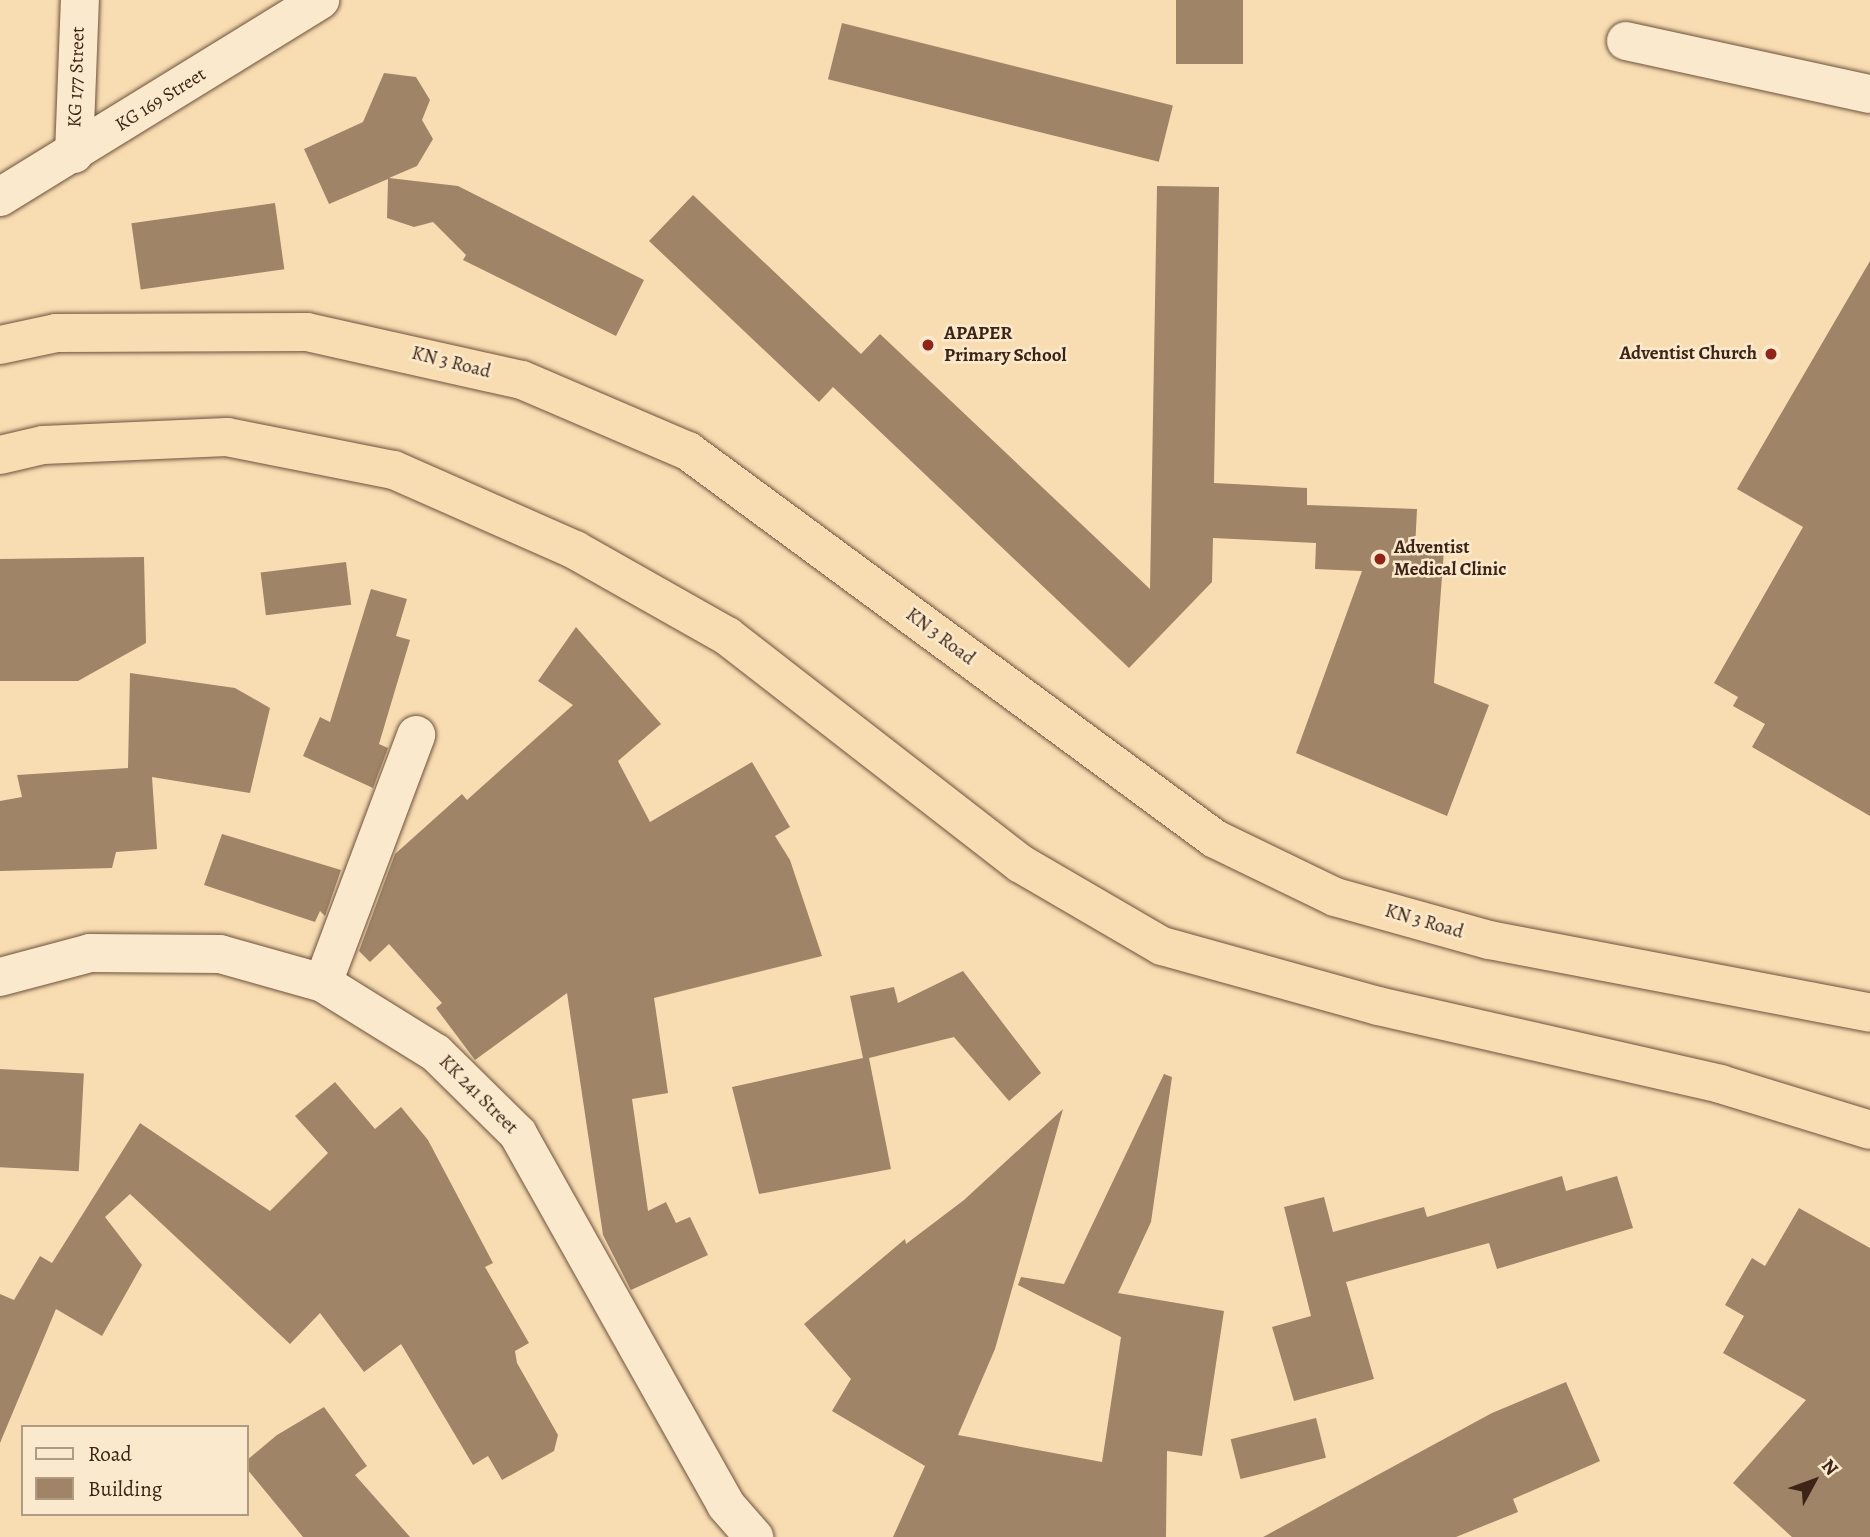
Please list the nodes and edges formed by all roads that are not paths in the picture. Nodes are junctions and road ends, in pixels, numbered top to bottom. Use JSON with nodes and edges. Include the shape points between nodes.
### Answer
{"nodes":[{"id":1,"x":80,"y":0,"type":"edge"},
{"id":2,"x":320,"y":0,"type":"edge"},
{"id":3,"x":1626,"y":41,"type":"dead end"},
{"id":4,"x":1870,"y":94,"type":"edge"},
{"id":5,"x":74,"y":154,"type":"junction"},
{"id":6,"x":0,"y":197,"type":"edge"},
{"id":7,"x":0,"y":345,"type":"edge"},
{"id":8,"x":0,"y":455,"type":"edge"},
{"id":9,"x":416,"y":735,"type":"dead end"},
{"id":10,"x":0,"y":977,"type":"edge"},
{"id":11,"x":323,"y":983,"type":"junction"},
{"id":12,"x":1870,"y":1013,"type":"edge"},
{"id":13,"x":1870,"y":1130,"type":"edge"},
{"id":14,"x":754,"y":1537,"type":"edge"}],
"edges":[{"from":1,"to":5,"type":"street","name":"KG 177 Street"},
{"from":2,"to":5,"type":"street","name":"KG 169 Street"},
{"from":3,"to":4,"type":"street"},
{"from":5,"to":6,"type":"street","name":"KG 169 Street"},
{"from":7,"to":12,"type":"highway","name":"KN 3 Road","via":[[56,333],[307,332],[522,380],[688,451],[1215,839],[1335,897],[1489,940]]},
{"from":8,"to":13,"type":"highway","via":[[43,446],[227,437],[394,470],[575,550],[727,636],[1021,864],[1162,946],[1378,1006],[1720,1084]]},
{"from":9,"to":11,"type":"street"},
{"from":10,"to":11,"type":"street","name":"KK 241 Street","via":[[90,953],[220,954]]},
{"from":11,"to":14,"type":"street","name":"KK 241 Street","via":[[436,1053],[518,1134],[726,1505]]}]}
